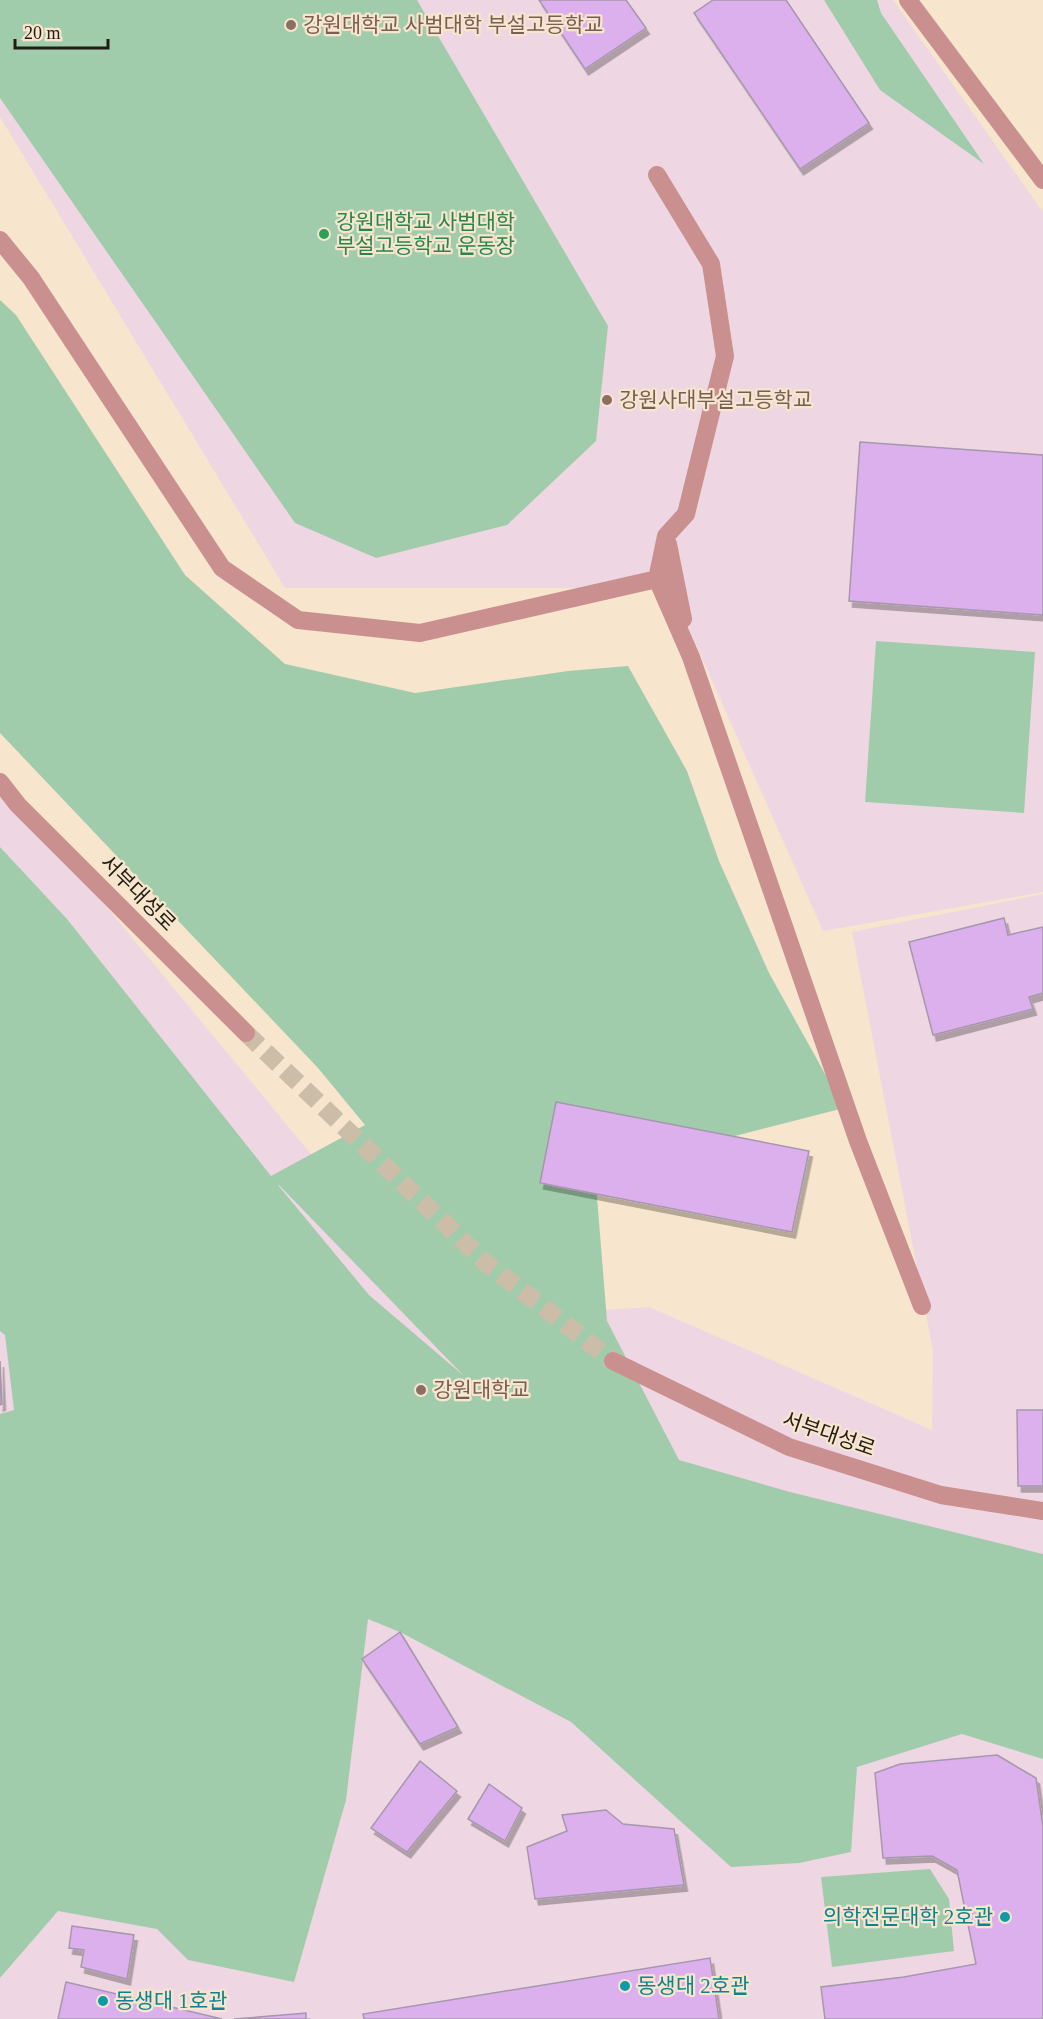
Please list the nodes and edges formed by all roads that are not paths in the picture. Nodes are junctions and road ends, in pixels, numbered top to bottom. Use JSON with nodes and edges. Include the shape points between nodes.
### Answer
{"nodes":[{"id":1,"x":908,"y":0,"type":"edge"},
{"id":2,"x":657,"y":175,"type":"dead end"},
{"id":3,"x":1043,"y":180,"type":"edge"},
{"id":4,"x":0,"y":240,"type":"edge"},
{"id":5,"x":666,"y":536,"type":"junction"},
{"id":6,"x":657,"y":579,"type":"junction"},
{"id":7,"x":691,"y":657,"type":"junction"},
{"id":8,"x":0,"y":782,"type":"edge"},
{"id":9,"x":246,"y":1033,"type":"tunnel mouth"},
{"id":10,"x":922,"y":1306,"type":"dead end"},
{"id":11,"x":613,"y":1361,"type":"tunnel mouth"},
{"id":12,"x":1043,"y":1510,"type":"edge"}],
"edges":[{"from":1,"to":3,"type":"street"},
{"from":2,"to":5,"type":"street","via":[[711,264],[725,356],[686,514]]},
{"from":4,"to":6,"type":"street","via":[[31,278],[222,568],[298,620],[420,633]]},
{"from":5,"to":6,"type":"street"},
{"from":5,"to":7,"type":"street"},
{"from":6,"to":7,"type":"street"},
{"from":7,"to":10,"type":"street","via":[[858,1141]]},
{"from":8,"to":9,"type":"street","name":"서부대성로","via":[[18,805]]},
{"from":11,"to":12,"type":"street","name":"서부대성로","via":[[789,1447],[941,1495]]}]}
